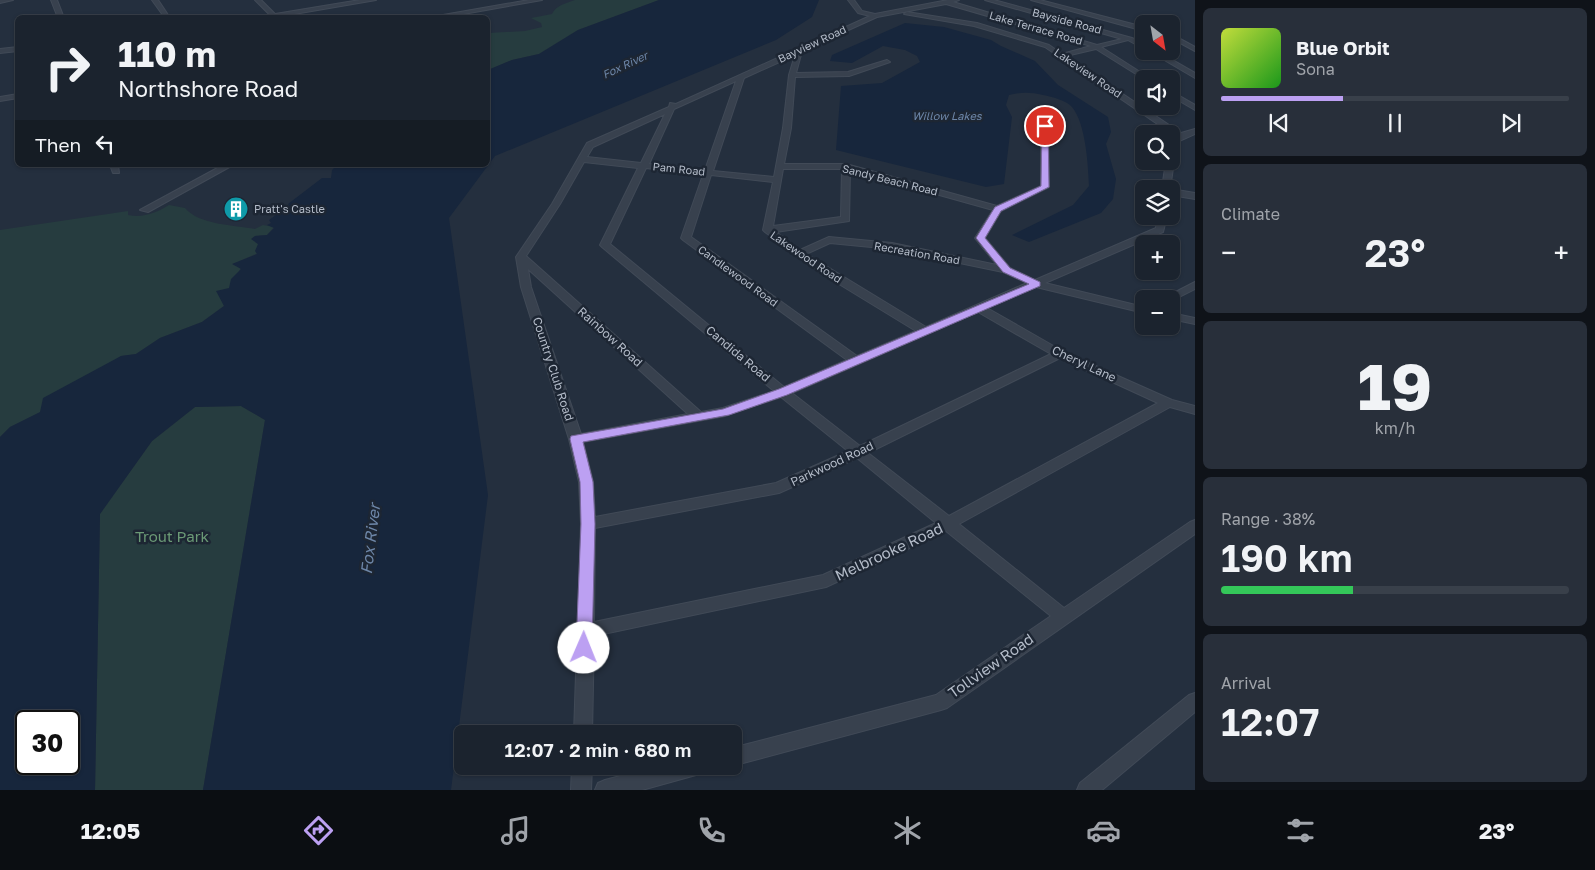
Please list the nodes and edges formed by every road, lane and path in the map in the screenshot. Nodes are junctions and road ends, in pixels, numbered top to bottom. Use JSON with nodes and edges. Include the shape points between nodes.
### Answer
{"nodes":[{"id":1,"x":10,"y":0,"type":"edge"},
{"id":2,"x":54,"y":0,"type":"edge"},
{"id":3,"x":156,"y":0,"type":"edge"},
{"id":4,"x":258,"y":0,"type":"edge"},
{"id":5,"x":374,"y":0,"type":"edge"},
{"id":6,"x":539,"y":0,"type":"edge"},
{"id":7,"x":851,"y":0,"type":"edge"},
{"id":8,"x":956,"y":0,"type":"edge"},
{"id":9,"x":988,"y":0,"type":"edge"},
{"id":10,"x":1034,"y":0,"type":"edge"},
{"id":11,"x":1045,"y":0,"type":"edge"},
{"id":12,"x":0,"y":1,"type":"edge"},
{"id":13,"x":946,"y":2,"type":"junction"},
{"id":14,"x":899,"y":13,"type":"junction"},
{"id":15,"x":60,"y":15,"type":"edge"},
{"id":16,"x":166,"y":15,"type":"edge"},
{"id":17,"x":274,"y":15,"type":"edge"},
{"id":18,"x":281,"y":15,"type":"edge"},
{"id":19,"x":446,"y":15,"type":"edge"},
{"id":20,"x":875,"y":16,"type":"junction"},
{"id":21,"x":1135,"y":25,"type":"edge"},
{"id":22,"x":1135,"y":25,"type":"edge"},
{"id":23,"x":1180,"y":34,"type":"edge"},
{"id":24,"x":1187,"y":36,"type":"dead end"},
{"id":25,"x":1135,"y":38,"type":"edge"},
{"id":26,"x":1180,"y":38,"type":"edge"},
{"id":27,"x":1130,"y":39,"type":"junction"},
{"id":28,"x":1180,"y":41,"type":"edge"},
{"id":29,"x":1135,"y":42,"type":"edge"},
{"id":30,"x":1195,"y":42,"type":"edge"},
{"id":31,"x":1097,"y":46,"type":"junction"},
{"id":32,"x":15,"y":49,"type":"edge"},
{"id":33,"x":1195,"y":49,"type":"edge"},
{"id":34,"x":799,"y":50,"type":"junction"},
{"id":35,"x":0,"y":51,"type":"edge"},
{"id":36,"x":1064,"y":55,"type":"junction"},
{"id":37,"x":1167,"y":60,"type":"edge"},
{"id":38,"x":887,"y":62,"type":"dead end"},
{"id":39,"x":1135,"y":71,"type":"edge"},
{"id":40,"x":792,"y":75,"type":"junction"},
{"id":41,"x":741,"y":76,"type":"junction"},
{"id":42,"x":1195,"y":76,"type":"edge"},
{"id":43,"x":15,"y":96,"type":"edge"},
{"id":44,"x":0,"y":99,"type":"edge"},
{"id":45,"x":1180,"y":99,"type":"edge"},
{"id":46,"x":673,"y":105,"type":"junction"},
{"id":47,"x":1195,"y":108,"type":"edge"},
{"id":48,"x":1164,"y":125,"type":"edge"},
{"id":49,"x":1045,"y":126,"type":"dead end"},
{"id":50,"x":1195,"y":131,"type":"edge"},
{"id":51,"x":1180,"y":136,"type":"edge"},
{"id":52,"x":582,"y":159,"type":"junction"},
{"id":53,"x":643,"y":165,"type":"junction"},
{"id":54,"x":846,"y":166,"type":"junction"},
{"id":55,"x":225,"y":167,"type":"edge"},
{"id":56,"x":779,"y":167,"type":"junction"},
{"id":57,"x":706,"y":172,"type":"junction"},
{"id":58,"x":776,"y":180,"type":"junction"},
{"id":59,"x":1180,"y":194,"type":"edge"},
{"id":60,"x":1195,"y":196,"type":"edge"},
{"id":61,"x":998,"y":209,"type":"junction"},
{"id":62,"x":146,"y":210,"type":"dead end"},
{"id":63,"x":1161,"y":225,"type":"edge"},
{"id":64,"x":768,"y":230,"type":"junction"},
{"id":65,"x":799,"y":254,"type":"junction"},
{"id":66,"x":521,"y":257,"type":"junction"},
{"id":67,"x":1006,"y":270,"type":"junction"},
{"id":68,"x":1036,"y":284,"type":"junction"},
{"id":69,"x":1195,"y":285,"type":"edge"},
{"id":70,"x":1180,"y":293,"type":"edge"},
{"id":71,"x":978,"y":308,"type":"junction"},
{"id":72,"x":1135,"y":308,"type":"edge"},
{"id":73,"x":1180,"y":318,"type":"edge"},
{"id":74,"x":1195,"y":322,"type":"edge"},
{"id":75,"x":925,"y":330,"type":"junction"},
{"id":76,"x":1060,"y":354,"type":"junction"},
{"id":77,"x":855,"y":360,"type":"junction"},
{"id":78,"x":783,"y":392,"type":"junction"},
{"id":79,"x":1168,"y":403,"type":"junction"},
{"id":80,"x":1195,"y":410,"type":"edge"},
{"id":81,"x":700,"y":417,"type":"junction"},
{"id":82,"x":576,"y":439,"type":"junction"},
{"id":83,"x":859,"y":452,"type":"junction"},
{"id":84,"x":588,"y":524,"type":"junction"},
{"id":85,"x":949,"y":524,"type":"junction"},
{"id":86,"x":1195,"y":526,"type":"edge"},
{"id":87,"x":1063,"y":616,"type":"junction"},
{"id":88,"x":585,"y":631,"type":"junction"},
{"id":89,"x":1195,"y":701,"type":"edge"},
{"id":90,"x":583,"y":725,"type":"edge"},
{"id":91,"x":742,"y":753,"type":"edge"},
{"id":92,"x":582,"y":775,"type":"edge"},
{"id":93,"x":662,"y":775,"type":"edge"},
{"id":94,"x":582,"y":790,"type":"edge"},
{"id":95,"x":605,"y":790,"type":"edge"},
{"id":96,"x":1087,"y":790,"type":"edge"}],
"edges":[{"from":1,"to":12,"type":"street"},
{"from":2,"to":15,"type":"street"},
{"from":3,"to":16,"type":"street"},
{"from":4,"to":17,"type":"street"},
{"from":5,"to":18,"type":"street"},
{"from":6,"to":19,"type":"street"},
{"from":7,"to":20,"type":"street","via":[[860,12]]},
{"from":8,"to":13,"type":"street","name":"Bayview Road"},
{"from":9,"to":27,"type":"street","name":"Bayside Road"},
{"from":10,"to":21,"type":"street"},
{"from":11,"to":22,"type":"street"},
{"from":13,"to":14,"type":"street","name":"Bayview Road"},
{"from":13,"to":31,"type":"street","name":"Lake Terrace Road"},
{"from":14,"to":20,"type":"street","name":"Bayview Road"},
{"from":14,"to":36,"type":"street","name":"Lakeview Road","via":[[975,24],[1047,46]]},
{"from":20,"to":34,"type":"street","name":"Bayview Road"},
{"from":23,"to":24,"type":"street"},
{"from":25,"to":27,"type":"street"},
{"from":26,"to":30,"type":"street"},
{"from":27,"to":29,"type":"street","name":"Bayside Road"},
{"from":27,"to":31,"type":"street"},
{"from":28,"to":33,"type":"street"},
{"from":31,"to":36,"type":"street"},
{"from":31,"to":39,"type":"street","name":"Lake Terrace Road"},
{"from":32,"to":35,"type":"street"},
{"from":34,"to":40,"type":"street","name":"Lakewood Road"},
{"from":34,"to":41,"type":"street","name":"Bayview Road"},
{"from":36,"to":48,"type":"street","name":"Lakeview Road"},
{"from":37,"to":42,"type":"street"},
{"from":38,"to":40,"type":"street","via":[[849,74]]},
{"from":40,"to":56,"type":"street","name":"Lakewood Road"},
{"from":41,"to":46,"type":"street","name":"Bayview Road"},
{"from":41,"to":57,"type":"street","name":"Candlewood Road"},
{"from":43,"to":44,"type":"street"},
{"from":45,"to":47,"type":"street"},
{"from":46,"to":52,"type":"street","via":[[590,145]]},
{"from":46,"to":53,"type":"street","name":"Candida Road"},
{"from":49,"to":61,"type":"street","via":[[1045,187]]},
{"from":50,"to":51,"type":"street"},
{"from":52,"to":53,"type":"street","name":"Pam Road"},
{"from":52,"to":66,"type":"street"},
{"from":53,"to":57,"type":"street","name":"Pam Road"},
{"from":53,"to":78,"type":"street","name":"Candida Road","via":[[605,245]]},
{"from":54,"to":56,"type":"street","name":"Sandy Beach Road"},
{"from":54,"to":61,"type":"street","name":"Sandy Beach Road"},
{"from":54,"to":64,"type":"street","via":[[846,219]]},
{"from":55,"to":62,"type":"street"},
{"from":56,"to":58,"type":"street","name":"Lakewood Road"},
{"from":57,"to":58,"type":"street","name":"Pam Road"},
{"from":57,"to":77,"type":"street","name":"Candlewood Road","via":[[686,238]]},
{"from":58,"to":64,"type":"street","name":"Lakewood Road"},
{"from":59,"to":60,"type":"street"},
{"from":61,"to":67,"type":"street","via":[[980,238]]},
{"from":63,"to":68,"type":"street","via":[[1160,230]]},
{"from":64,"to":65,"type":"street","name":"Lakewood Road"},
{"from":65,"to":67,"type":"street","name":"Recreation Road","via":[[829,240],[892,246]]},
{"from":65,"to":75,"type":"street","name":"Lakewood Road"},
{"from":66,"to":81,"type":"street","name":"Rainbow Road"},
{"from":66,"to":82,"type":"street","name":"Country Club Road","via":[[526,287]]},
{"from":67,"to":68,"type":"street"},
{"from":68,"to":71,"type":"street"},
{"from":68,"to":72,"type":"street"},
{"from":69,"to":70,"type":"street"},
{"from":71,"to":75,"type":"street"},
{"from":71,"to":76,"type":"street","name":"Cheryl Lane"},
{"from":73,"to":74,"type":"street"},
{"from":75,"to":77,"type":"street"},
{"from":76,"to":79,"type":"street","name":"Cheryl Lane"},
{"from":76,"to":83,"type":"street","name":"Parkwood Road"},
{"from":77,"to":78,"type":"street"},
{"from":78,"to":81,"type":"street"},
{"from":78,"to":83,"type":"street","name":"Candida Road"},
{"from":79,"to":80,"type":"street","name":"Cheryl Lane"},
{"from":79,"to":85,"type":"street","name":"Melbrooke Road"},
{"from":81,"to":82,"type":"street"},
{"from":82,"to":84,"type":"street","name":"Country Club Road","via":[[586,482]]},
{"from":83,"to":84,"type":"street","name":"Parkwood Road","via":[[779,488]]},
{"from":83,"to":85,"type":"street","name":"Candida Road"},
{"from":84,"to":88,"type":"street","name":"Country Club Road"},
{"from":85,"to":87,"type":"street","name":"Candida Road"},
{"from":85,"to":88,"type":"street","name":"Melbrooke Road","via":[[826,581]]},
{"from":86,"to":87,"type":"street","name":"Tollview Road"},
{"from":87,"to":91,"type":"street","name":"Tollview Road","via":[[941,702]]},
{"from":88,"to":90,"type":"street","name":"Country Club Road"},
{"from":89,"to":96,"type":"street"},
{"from":92,"to":94,"type":"street"},
{"from":93,"to":95,"type":"street"}]}
